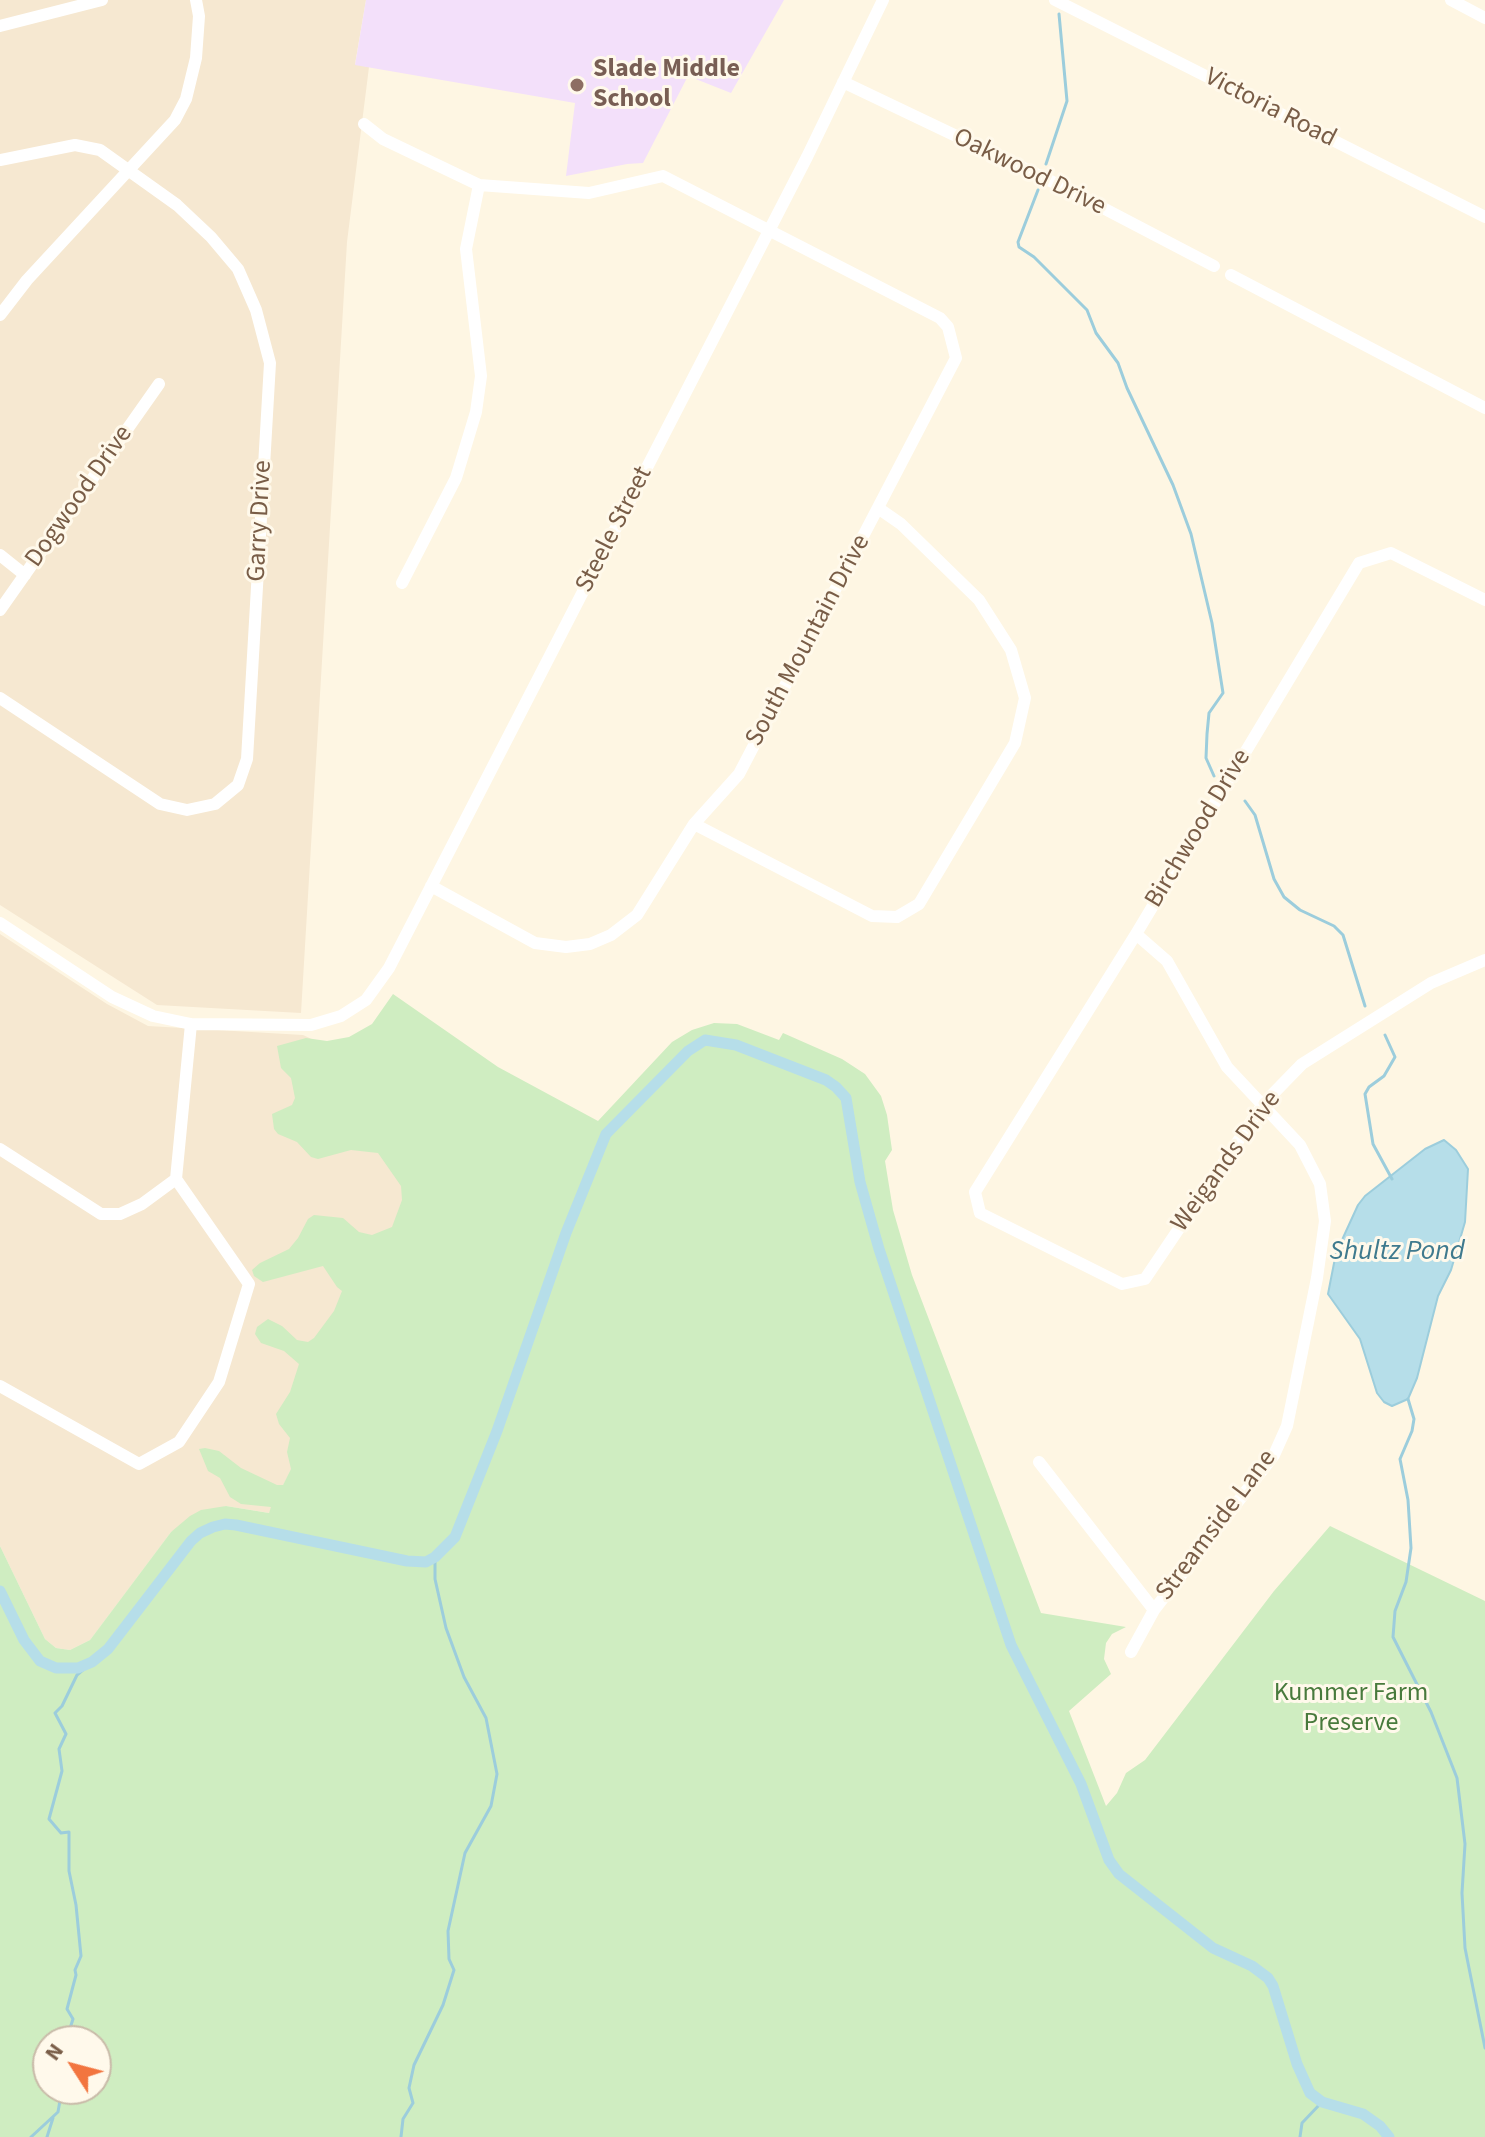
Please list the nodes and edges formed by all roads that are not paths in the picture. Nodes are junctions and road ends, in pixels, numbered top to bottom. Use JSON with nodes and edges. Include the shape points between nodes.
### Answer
{"nodes":[{"id":1,"x":102,"y":0,"type":"edge"},
{"id":2,"x":196,"y":0,"type":"edge"},
{"id":3,"x":883,"y":0,"type":"edge"},
{"id":4,"x":1055,"y":0,"type":"edge"},
{"id":5,"x":1451,"y":0,"type":"edge"},
{"id":6,"x":1485,"y":18,"type":"edge"},
{"id":7,"x":0,"y":26,"type":"edge"},
{"id":8,"x":843,"y":82,"type":"junction"},
{"id":9,"x":364,"y":124,"type":"dead end"},
{"id":10,"x":0,"y":160,"type":"edge"},
{"id":11,"x":127,"y":170,"type":"junction"},
{"id":12,"x":479,"y":185,"type":"junction"},
{"id":13,"x":1485,"y":217,"type":"edge"},
{"id":14,"x":769,"y":231,"type":"junction"},
{"id":15,"x":1214,"y":266,"type":"dead end"},
{"id":16,"x":1231,"y":275,"type":"dead end"},
{"id":17,"x":0,"y":315,"type":"edge"},
{"id":18,"x":159,"y":384,"type":"dead end"},
{"id":19,"x":1485,"y":408,"type":"edge"},
{"id":20,"x":878,"y":508,"type":"junction"},
{"id":21,"x":0,"y":555,"type":"edge"},
{"id":22,"x":25,"y":575,"type":"junction"},
{"id":23,"x":402,"y":583,"type":"dead end"},
{"id":24,"x":1485,"y":600,"type":"edge"},
{"id":25,"x":0,"y":610,"type":"edge"},
{"id":26,"x":0,"y":698,"type":"edge"},
{"id":27,"x":694,"y":824,"type":"junction"},
{"id":28,"x":431,"y":886,"type":"junction"},
{"id":29,"x":0,"y":923,"type":"edge"},
{"id":30,"x":1136,"y":934,"type":"junction"},
{"id":31,"x":1485,"y":960,"type":"edge"},
{"id":32,"x":191,"y":1024,"type":"junction"},
{"id":33,"x":1263,"y":1104,"type":"junction"},
{"id":34,"x":0,"y":1149,"type":"edge"},
{"id":35,"x":176,"y":1179,"type":"junction"},
{"id":36,"x":1145,"y":1279,"type":"joint"},
{"id":37,"x":0,"y":1386,"type":"edge"},
{"id":38,"x":1039,"y":1462,"type":"dead end"},
{"id":39,"x":1154,"y":1610,"type":"junction"},
{"id":40,"x":1131,"y":1652,"type":"dead end"}],
"edges":[{"from":1,"to":7,"type":"street"},
{"from":2,"to":11,"type":"street","via":[[196,58],[186,99],[175,120]]},
{"from":3,"to":8,"type":"street","name":"Steele Street"},
{"from":4,"to":13,"type":"street","name":"Victoria Road"},
{"from":5,"to":6,"type":"street"},
{"from":8,"to":14,"type":"street","name":"Steele Street"},
{"from":8,"to":15,"type":"street","name":"Oakwood Drive"},
{"from":9,"to":12,"type":"street","via":[[383,139]]},
{"from":10,"to":11,"type":"street","name":"Garry Drive","via":[[75,145],[100,150]]},
{"from":11,"to":17,"type":"street"},
{"from":11,"to":26,"type":"street","name":"Garry Drive","via":[[177,205],[238,269],[270,363],[247,759],[238,785],[215,804],[187,810],[160,804]]},
{"from":12,"to":14,"type":"street","name":"South Mountain Drive","via":[[589,193],[663,176]]},
{"from":12,"to":23,"type":"street","via":[[466,249],[481,376],[476,412],[456,478]]},
{"from":14,"to":20,"type":"street","name":"South Mountain Drive","via":[[940,318],[948,327],[956,358]]},
{"from":14,"to":28,"type":"street","name":"Steele Street"},
{"from":16,"to":19,"type":"street"},
{"from":18,"to":22,"type":"street","name":"Dogwood Drive"},
{"from":20,"to":27,"type":"street","name":"South Mountain Drive","via":[[739,774]]},
{"from":20,"to":27,"type":"street","via":[[979,600],[1011,650],[1025,698],[1015,743],[919,904],[897,917],[872,916]]},
{"from":21,"to":22,"type":"street"},
{"from":22,"to":25,"type":"street","name":"Dogwood Drive"},
{"from":24,"to":30,"type":"street","name":"Birchwood Drive","via":[[1391,553],[1359,563]]},
{"from":27,"to":28,"type":"street","name":"South Mountain Drive","via":[[637,915],[590,944],[535,943]]},
{"from":28,"to":32,"type":"street","name":"Steele Street","via":[[389,968],[353,1010],[311,1025]]},
{"from":29,"to":32,"type":"street","name":"Steele Street","via":[[112,997],[153,1016]]},
{"from":30,"to":33,"type":"street","name":"Streamside Lane","via":[[1167,961],[1227,1067]]},
{"from":30,"to":36,"type":"street","name":"Birchwood Drive","via":[[975,1192],[980,1213],[1122,1284]]},
{"from":31,"to":33,"type":"street","name":"Weigands Drive","via":[[1439,979],[1316,1054]]},
{"from":32,"to":35,"type":"street"},
{"from":33,"to":36,"type":"street","name":"Weigands Drive"},
{"from":33,"to":39,"type":"street","name":"Streamside Lane","via":[[1300,1145],[1324,1204],[1324,1237],[1287,1426],[1274,1455]]},
{"from":34,"to":35,"type":"street","via":[[101,1214],[120,1214],[142,1204]]},
{"from":35,"to":37,"type":"street","via":[[249,1284],[219,1382],[179,1442],[139,1464]]},
{"from":38,"to":39,"type":"street"},
{"from":39,"to":40,"type":"street","name":"Streamside Lane"}]}
